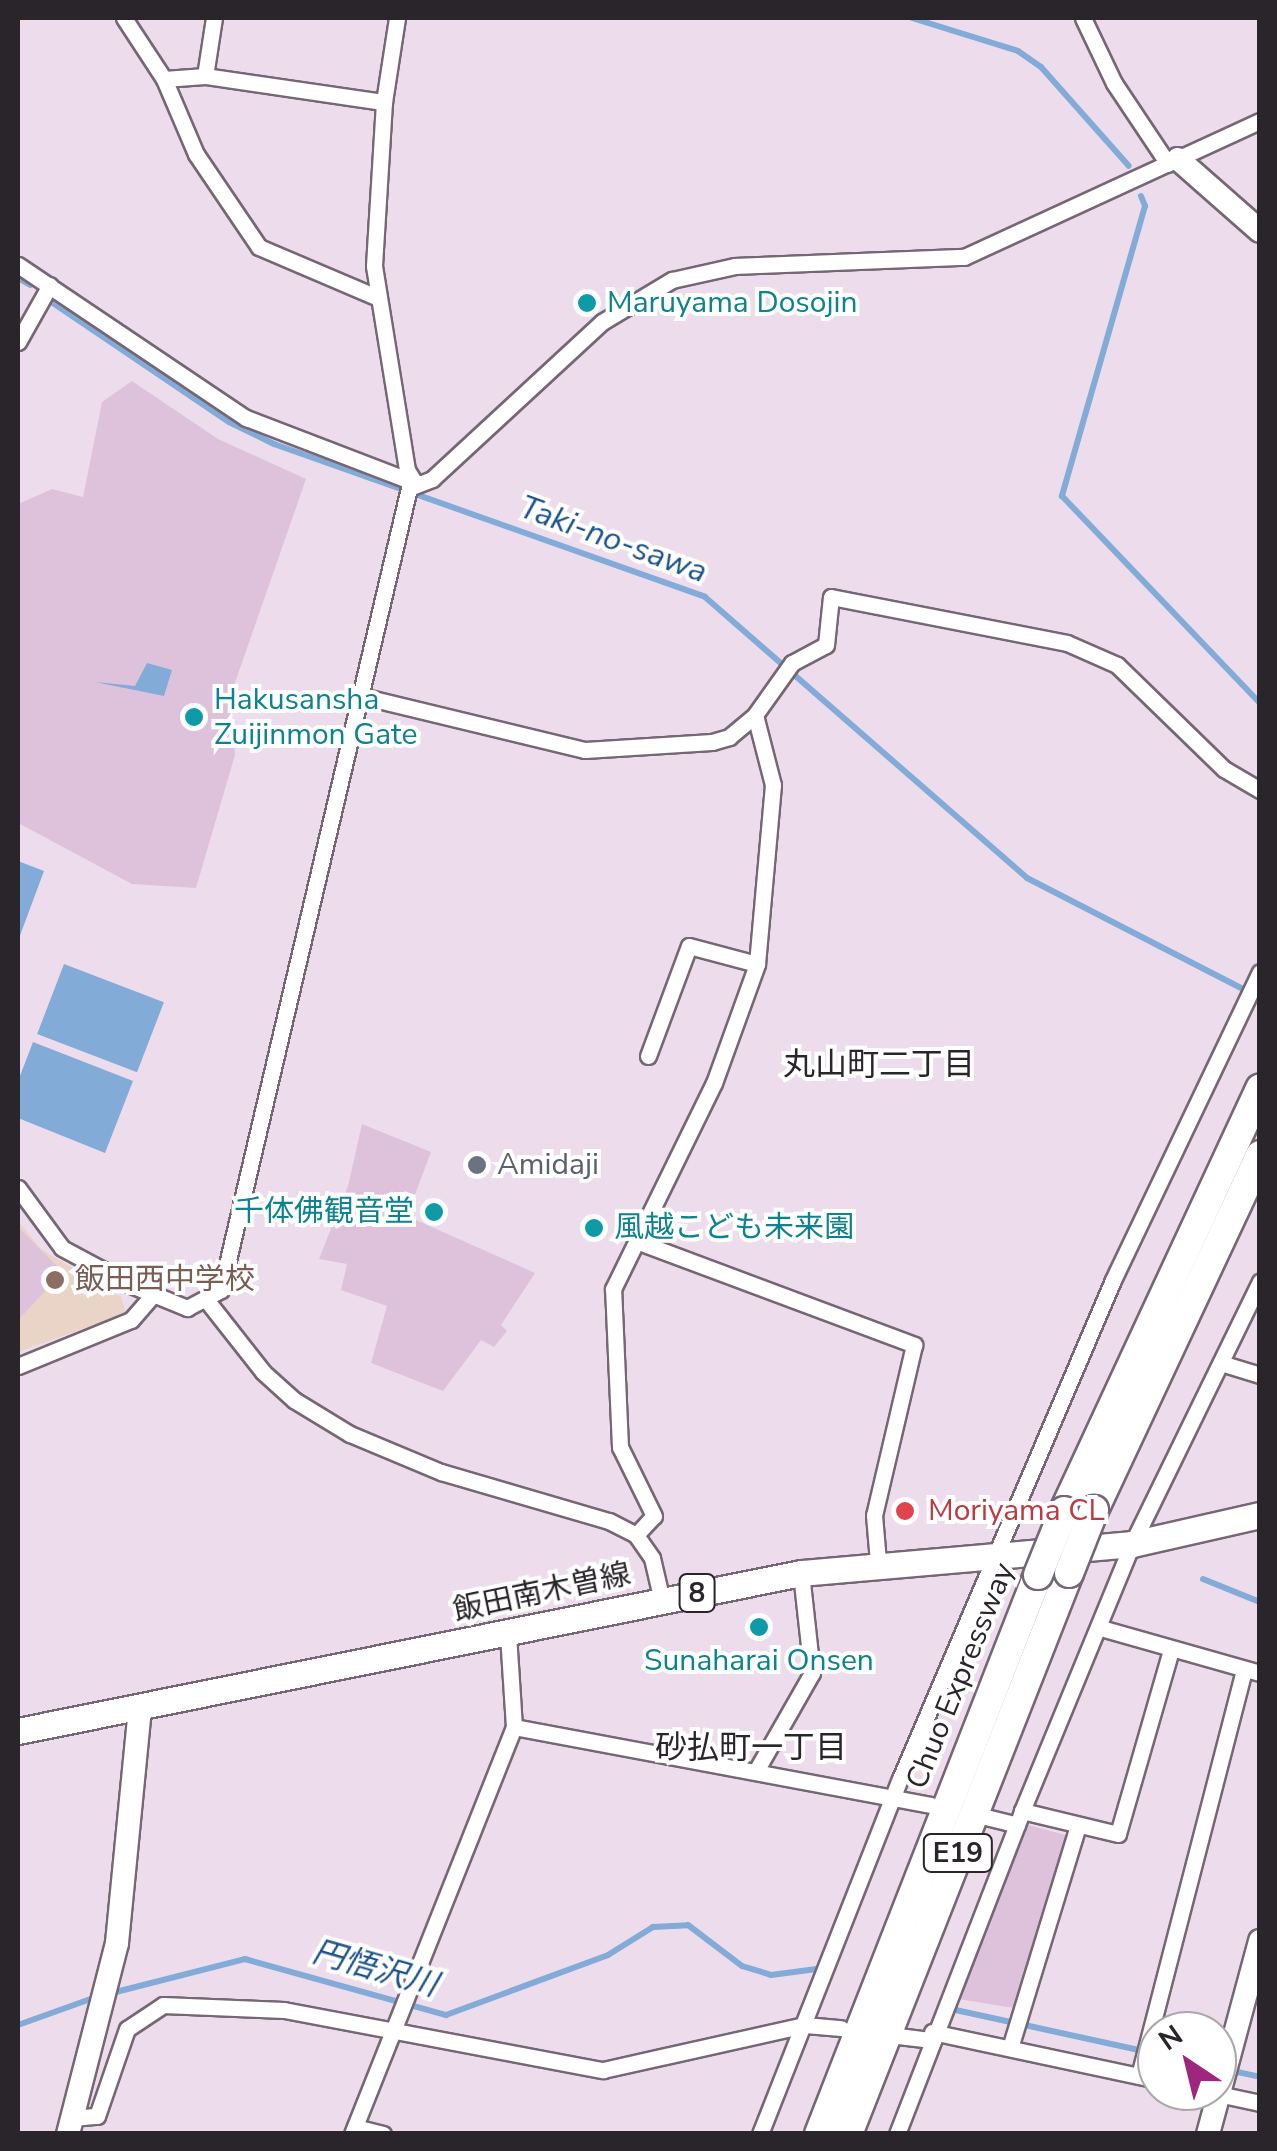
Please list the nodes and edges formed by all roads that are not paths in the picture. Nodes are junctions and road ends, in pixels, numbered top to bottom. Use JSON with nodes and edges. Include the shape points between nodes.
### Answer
{"nodes":[{"id":1,"x":124,"y":18,"type":"edge"},
{"id":2,"x":214,"y":18,"type":"edge"},
{"id":3,"x":397,"y":18,"type":"edge"},
{"id":4,"x":1083,"y":18,"type":"edge"},
{"id":5,"x":205,"y":76,"type":"junction"},
{"id":6,"x":164,"y":79,"type":"junction"},
{"id":7,"x":384,"y":102,"type":"junction"},
{"id":8,"x":1260,"y":121,"type":"edge"},
{"id":9,"x":1173,"y":162,"type":"junction"},
{"id":10,"x":1260,"y":231,"type":"edge"},
{"id":11,"x":18,"y":265,"type":"edge"},
{"id":12,"x":50,"y":285,"type":"junction"},
{"id":13,"x":376,"y":297,"type":"junction"},
{"id":14,"x":18,"y":342,"type":"edge"},
{"id":15,"x":412,"y":486,"type":"junction"},
{"id":16,"x":361,"y":696,"type":"junction"},
{"id":17,"x":754,"y":715,"type":"junction"},
{"id":18,"x":1260,"y":790,"type":"edge"},
{"id":19,"x":757,"y":964,"type":"junction"},
{"id":20,"x":1253,"y":985,"type":"edge"},
{"id":21,"x":648,"y":1056,"type":"dead end"},
{"id":22,"x":1260,"y":1088,"type":"edge"},
{"id":23,"x":1260,"y":1154,"type":"edge"},
{"id":24,"x":18,"y":1188,"type":"edge"},
{"id":25,"x":639,"y":1242,"type":"junction"},
{"id":26,"x":1260,"y":1281,"type":"edge"},
{"id":27,"x":152,"y":1296,"type":"junction"},
{"id":28,"x":208,"y":1302,"type":"junction"},
{"id":29,"x":1221,"y":1363,"type":"junction"},
{"id":30,"x":18,"y":1366,"type":"edge"},
{"id":31,"x":1260,"y":1375,"type":"edge"},
{"id":32,"x":1260,"y":1515,"type":"edge"},
{"id":33,"x":636,"y":1535,"type":"junction"},
{"id":34,"x":1132,"y":1544,"type":"junction"},
{"id":35,"x":993,"y":1560,"type":"junction"},
{"id":36,"x":878,"y":1562,"type":"junction"},
{"id":37,"x":800,"y":1573,"type":"junction"},
{"id":38,"x":662,"y":1601,"type":"junction"},
{"id":39,"x":1101,"y":1628,"type":"junction"},
{"id":40,"x":508,"y":1633,"type":"junction"},
{"id":41,"x":1171,"y":1650,"type":"junction"},
{"id":42,"x":1252,"y":1671,"type":"edge"},
{"id":43,"x":140,"y":1708,"type":"junction"},
{"id":44,"x":514,"y":1727,"type":"junction"},
{"id":45,"x":18,"y":1731,"type":"edge"},
{"id":46,"x":756,"y":1771,"type":"junction"},
{"id":47,"x":893,"y":1797,"type":"junction"},
{"id":48,"x":931,"y":1805,"type":"dead end"},
{"id":49,"x":982,"y":1816,"type":"dead end"},
{"id":50,"x":1019,"y":1818,"type":"junction"},
{"id":51,"x":1078,"y":1825,"type":"junction"},
{"id":52,"x":1260,"y":1941,"type":"edge"},
{"id":53,"x":1156,"y":2011,"type":"edge"},
{"id":54,"x":1237,"y":2018,"type":"edge"},
{"id":55,"x":805,"y":2025,"type":"junction"},
{"id":56,"x":841,"y":2028,"type":"dead end"},
{"id":57,"x":389,"y":2030,"type":"junction"},
{"id":58,"x":898,"y":2036,"type":"dead end"},
{"id":59,"x":931,"y":2036,"type":"junction"},
{"id":60,"x":1010,"y":2048,"type":"junction"},
{"id":61,"x":1137,"y":2076,"type":"edge"},
{"id":62,"x":1237,"y":2091,"type":"edge"},
{"id":63,"x":1260,"y":2103,"type":"edge"},
{"id":64,"x":70,"y":2126,"type":"edge"},
{"id":65,"x":354,"y":2130,"type":"edge"},
{"id":66,"x":383,"y":2134,"type":"edge"},
{"id":67,"x":760,"y":2134,"type":"edge"},
{"id":68,"x":818,"y":2134,"type":"edge"},
{"id":69,"x":848,"y":2134,"type":"edge"},
{"id":70,"x":898,"y":2134,"type":"edge"}],
"edges":[{"from":1,"to":6,"type":"street"},
{"from":2,"to":5,"type":"street"},
{"from":3,"to":7,"type":"street"},
{"from":4,"to":9,"type":"street","via":[[1114,83]]},
{"from":5,"to":6,"type":"street"},
{"from":5,"to":7,"type":"street"},
{"from":6,"to":13,"type":"street","via":[[196,154],[258,247]]},
{"from":7,"to":13,"type":"street"},
{"from":8,"to":9,"type":"street"},
{"from":9,"to":10,"type":"street"},
{"from":9,"to":15,"type":"street","via":[[964,257],[735,266],[672,280],[602,322],[432,479]]},
{"from":11,"to":12,"type":"street"},
{"from":12,"to":14,"type":"street"},
{"from":12,"to":15,"type":"street","via":[[246,418]]},
{"from":13,"to":15,"type":"street"},
{"from":15,"to":16,"type":"street"},
{"from":16,"to":17,"type":"street","via":[[584,750],[712,742],[729,738]]},
{"from":16,"to":28,"type":"street","via":[[227,1278]]},
{"from":17,"to":18,"type":"street","via":[[787,667],[826,646],[831,597],[1067,643],[1118,665],[1224,769]]},
{"from":17,"to":19,"type":"street","via":[[773,784]]},
{"from":19,"to":21,"type":"street","via":[[688,946]]},
{"from":19,"to":25,"type":"street","via":[[743,1017]]},
{"from":20,"to":35,"type":"street","via":[[1113,1280]]},
{"from":22,"to":68,"type":"highway","name":"Chuo Expressway","number":"E19","bridge":true,"via":[[1064,1511]]},
{"from":23,"to":69,"type":"highway","name":"Chuo Expressway","number":"E19","bridge":true,"via":[[1094,1510]]},
{"from":24,"to":27,"type":"street","via":[[62,1248]]},
{"from":25,"to":33,"type":"street","via":[[612,1295],[620,1447],[654,1516]]},
{"from":25,"to":36,"type":"street","via":[[914,1345],[874,1515]]},
{"from":26,"to":29,"type":"street"},
{"from":27,"to":28,"type":"street","via":[[187,1308]]},
{"from":27,"to":30,"type":"street","via":[[131,1320]]},
{"from":28,"to":33,"type":"street","via":[[294,1400],[350,1434],[440,1472]]},
{"from":29,"to":31,"type":"street"},
{"from":29,"to":34,"type":"street"},
{"from":32,"to":34,"type":"main road","name":"飯田南木曽線","number":"8"},
{"from":33,"to":38,"type":"street","via":[[652,1558]]},
{"from":34,"to":35,"type":"main road","name":"飯田南木曽線","number":"8"},
{"from":34,"to":39,"type":"street"},
{"from":35,"to":36,"type":"main road","name":"飯田南木曽線","number":"8"},
{"from":35,"to":47,"type":"street"},
{"from":36,"to":37,"type":"main road","name":"飯田南木曽線","number":"8"},
{"from":37,"to":38,"type":"main road","name":"飯田南木曽線","number":"8"},
{"from":37,"to":46,"type":"street","via":[[812,1672]]},
{"from":38,"to":40,"type":"main road","name":"飯田南木曽線","number":"8"},
{"from":39,"to":41,"type":"street"},
{"from":39,"to":50,"type":"street"},
{"from":40,"to":43,"type":"main road","name":"飯田南木曽線","number":"8"},
{"from":40,"to":44,"type":"street"},
{"from":41,"to":42,"type":"street"},
{"from":41,"to":51,"type":"street","via":[[1118,1834]]},
{"from":42,"to":53,"type":"street"},
{"from":43,"to":45,"type":"main road","name":"飯田南木曽線","number":"8"},
{"from":43,"to":64,"type":"street","via":[[130,1856]]},
{"from":44,"to":46,"type":"street"},
{"from":44,"to":57,"type":"street"},
{"from":46,"to":47,"type":"street"},
{"from":47,"to":48,"type":"street"},
{"from":47,"to":55,"type":"street"},
{"from":49,"to":50,"type":"street"},
{"from":50,"to":51,"type":"street"},
{"from":50,"to":59,"type":"street"},
{"from":51,"to":60,"type":"street"},
{"from":52,"to":54,"type":"street"},
{"from":55,"to":56,"type":"street"},
{"from":55,"to":57,"type":"street","via":[[603,2070]]},
{"from":55,"to":67,"type":"street"},
{"from":57,"to":64,"type":"street","via":[[253,2006],[163,2005],[127,2029],[97,2116]]},
{"from":57,"to":65,"type":"street"},
{"from":58,"to":59,"type":"street"},
{"from":59,"to":60,"type":"street"},
{"from":59,"to":70,"type":"street"},
{"from":60,"to":61,"type":"street"},
{"from":62,"to":63,"type":"street"},
{"from":65,"to":66,"type":"street"}]}
